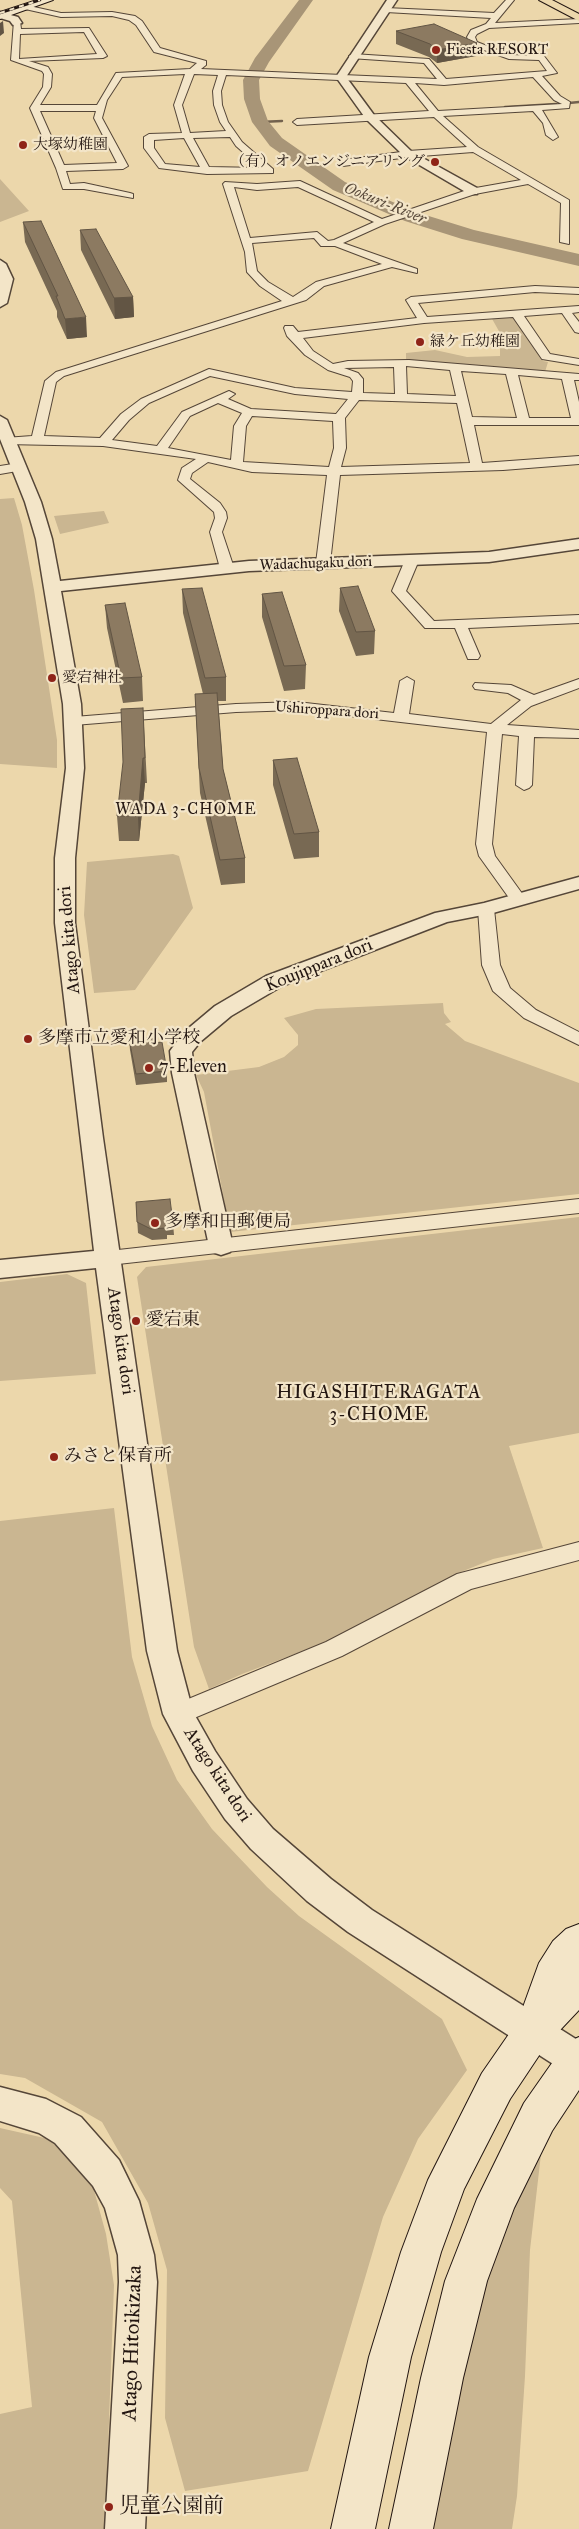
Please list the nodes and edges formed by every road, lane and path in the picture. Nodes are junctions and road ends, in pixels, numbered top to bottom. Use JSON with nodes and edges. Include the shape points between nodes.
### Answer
{"nodes":[{"id":1,"x":48,"y":0,"type":"edge"},
{"id":2,"x":510,"y":0,"type":"edge"},
{"id":3,"x":544,"y":0,"type":"edge"},
{"id":4,"x":562,"y":0,"type":"edge"},
{"id":5,"x":28,"y":3,"type":"edge"},
{"id":6,"x":389,"y":5,"type":"edge"},
{"id":7,"x":579,"y":9,"type":"edge"},
{"id":8,"x":0,"y":14,"type":"edge"},
{"id":9,"x":497,"y":16,"type":"junction"},
{"id":10,"x":579,"y":20,"type":"edge"},
{"id":11,"x":488,"y":26,"type":"junction"},
{"id":12,"x":16,"y":27,"type":"junction"},
{"id":13,"x":57,"y":44,"type":"junction"},
{"id":14,"x":353,"y":56,"type":"junction"},
{"id":15,"x":15,"y":60,"type":"junction"},
{"id":16,"x":192,"y":71,"type":"junction"},
{"id":17,"x":226,"y":72,"type":"junction"},
{"id":18,"x":535,"y":74,"type":"junction"},
{"id":19,"x":341,"y":77,"type":"junction"},
{"id":20,"x":471,"y":79,"type":"junction"},
{"id":21,"x":409,"y":81,"type":"junction"},
{"id":22,"x":444,"y":82,"type":"junction"},
{"id":23,"x":477,"y":87,"type":"dead end"},
{"id":24,"x":34,"y":108,"type":"junction"},
{"id":25,"x":100,"y":108,"type":"junction"},
{"id":26,"x":536,"y":108,"type":"junction"},
{"id":27,"x":436,"y":114,"type":"junction"},
{"id":28,"x":370,"y":117,"type":"junction"},
{"id":29,"x":297,"y":122,"type":"dead end"},
{"id":30,"x":230,"y":134,"type":"junction"},
{"id":31,"x":187,"y":136,"type":"junction"},
{"id":32,"x":553,"y":137,"type":"dead end"},
{"id":33,"x":475,"y":149,"type":"junction"},
{"id":34,"x":408,"y":154,"type":"junction"},
{"id":35,"x":343,"y":163,"type":"dead end"},
{"id":36,"x":61,"y":168,"type":"junction"},
{"id":37,"x":207,"y":170,"type":"junction"},
{"id":38,"x":530,"y":181,"type":"junction"},
{"id":39,"x":473,"y":191,"type":"junction"},
{"id":40,"x":130,"y":196,"type":"dead end"},
{"id":41,"x":384,"y":222,"type":"junction"},
{"id":42,"x":246,"y":241,"type":"junction"},
{"id":43,"x":565,"y":242,"type":"dead end"},
{"id":44,"x":338,"y":243,"type":"junction"},
{"id":45,"x":393,"y":264,"type":"junction"},
{"id":46,"x":2,"y":269,"type":"edge"},
{"id":47,"x":413,"y":271,"type":"dead end"},
{"id":48,"x":579,"y":291,"type":"edge"},
{"id":49,"x":292,"y":301,"type":"junction"},
{"id":50,"x":0,"y":303,"type":"edge"},
{"id":51,"x":579,"y":309,"type":"edge"},
{"id":52,"x":565,"y":310,"type":"junction"},
{"id":53,"x":516,"y":313,"type":"junction"},
{"id":54,"x":424,"y":320,"type":"junction"},
{"id":55,"x":287,"y":324,"type":"dead end"},
{"id":56,"x":579,"y":330,"type":"edge"},
{"id":57,"x":293,"y":336,"type":"junction"},
{"id":58,"x":579,"y":362,"type":"edge"},
{"id":59,"x":400,"y":363,"type":"junction"},
{"id":60,"x":455,"y":367,"type":"junction"},
{"id":61,"x":332,"y":368,"type":"junction"},
{"id":62,"x":511,"y":372,"type":"junction"},
{"id":63,"x":573,"y":376,"type":"edge"},
{"id":64,"x":257,"y":383,"type":"junction"},
{"id":65,"x":356,"y":396,"type":"junction"},
{"id":66,"x":401,"y":398,"type":"junction"},
{"id":67,"x":218,"y":399,"type":"junction"},
{"id":68,"x":462,"y":400,"type":"junction"},
{"id":69,"x":248,"y":412,"type":"junction"},
{"id":70,"x":339,"y":418,"type":"junction"},
{"id":71,"x":467,"y":421,"type":"junction"},
{"id":72,"x":524,"y":421,"type":"junction"},
{"id":73,"x":4,"y":431,"type":"edge"},
{"id":74,"x":37,"y":439,"type":"junction"},
{"id":75,"x":103,"y":442,"type":"junction"},
{"id":76,"x":161,"y":450,"type":"junction"},
{"id":77,"x":206,"y":458,"type":"junction"},
{"id":78,"x":579,"y":460,"type":"edge"},
{"id":79,"x":237,"y":465,"type":"junction"},
{"id":80,"x":477,"y":466,"type":"junction"},
{"id":81,"x":10,"y":468,"type":"edge"},
{"id":82,"x":334,"y":471,"type":"junction"},
{"id":83,"x":579,"y":544,"type":"edge"},
{"id":84,"x":412,"y":560,"type":"junction"},
{"id":85,"x":323,"y":563,"type":"junction"},
{"id":86,"x":227,"y":568,"type":"junction"},
{"id":87,"x":53,"y":587,"type":"junction"},
{"id":88,"x":579,"y":619,"type":"edge"},
{"id":89,"x":460,"y":624,"type":"junction"},
{"id":90,"x":473,"y":656,"type":"dead end"},
{"id":91,"x":407,"y":681,"type":"dead end"},
{"id":92,"x":579,"y":682,"type":"edge"},
{"id":93,"x":480,"y":686,"type":"dead end"},
{"id":94,"x":532,"y":700,"type":"junction"},
{"id":95,"x":401,"y":717,"type":"junction"},
{"id":96,"x":74,"y":720,"type":"junction"},
{"id":97,"x":494,"y":728,"type":"junction"},
{"id":98,"x":527,"y":732,"type":"junction"},
{"id":99,"x":579,"y":734,"type":"edge"},
{"id":100,"x":524,"y":785,"type":"dead end"},
{"id":101,"x":579,"y":883,"type":"edge"},
{"id":102,"x":518,"y":899,"type":"junction"},
{"id":103,"x":486,"y":909,"type":"junction"},
{"id":104,"x":579,"y":1039,"type":"edge"},
{"id":105,"x":579,"y":1206,"type":"edge"},
{"id":106,"x":220,"y":1246,"type":"junction"},
{"id":107,"x":109,"y":1258,"type":"junction"},
{"id":108,"x":0,"y":1270,"type":"edge"},
{"id":109,"x":579,"y":1551,"type":"edge"},
{"id":110,"x":178,"y":1714,"type":"junction"},
{"id":111,"x":579,"y":1941,"type":"edge"},
{"id":112,"x":579,"y":1983,"type":"edge"},
{"id":113,"x":533,"y":2032,"type":"junction"},
{"id":114,"x":577,"y":2058,"type":"edge"},
{"id":115,"x":0,"y":2104,"type":"edge"},
{"id":116,"x":125,"y":2529,"type":"edge"},
{"id":117,"x":353,"y":2529,"type":"edge"},
{"id":118,"x":411,"y":2529,"type":"edge"}],
"edges":[{"from":1,"to":5,"type":"main road"},
{"from":2,"to":9,"type":"street"},
{"from":3,"to":10,"type":"main road"},
{"from":4,"to":7,"type":"main road"},
{"from":5,"to":8,"type":"main road"},
{"from":5,"to":16,"type":"street","via":[[61,15],[112,14],[132,18],[139,23],[156,50],[204,62]]},
{"from":6,"to":9,"type":"street"},
{"from":6,"to":14,"type":"street"},
{"from":8,"to":12,"type":"street","via":[[14,19]]},
{"from":9,"to":11,"type":"street"},
{"from":10,"to":11,"type":"street"},
{"from":11,"to":18,"type":"street","via":[[474,32],[471,37],[473,43],[509,57],[541,58],[553,73]]},
{"from":12,"to":13,"type":"street"},
{"from":12,"to":15,"type":"street"},
{"from":13,"to":13,"type":"street","via":[[86,30],[103,56]]},
{"from":13,"to":15,"type":"street"},
{"from":14,"to":19,"type":"street"},
{"from":14,"to":22,"type":"street","via":[[426,61]]},
{"from":15,"to":24,"type":"street","via":[[45,69],[48,74],[47,86]]},
{"from":16,"to":17,"type":"street"},
{"from":16,"to":25,"type":"street","via":[[119,75]]},
{"from":16,"to":31,"type":"street","via":[[178,105]]},
{"from":17,"to":19,"type":"street"},
{"from":17,"to":30,"type":"street","via":[[217,91],[218,105]]},
{"from":18,"to":20,"type":"street"},
{"from":18,"to":26,"type":"street","via":[[566,102],[566,106]]},
{"from":19,"to":21,"type":"street"},
{"from":19,"to":28,"type":"street"},
{"from":20,"to":22,"type":"street"},
{"from":20,"to":23,"type":"street"},
{"from":21,"to":22,"type":"street"},
{"from":21,"to":27,"type":"street"},
{"from":24,"to":25,"type":"street"},
{"from":24,"to":36,"type":"street"},
{"from":25,"to":36,"type":"street","via":[[98,118],[123,166]]},
{"from":26,"to":27,"type":"street","via":[[493,106]]},
{"from":26,"to":32,"type":"street"},
{"from":27,"to":28,"type":"street"},
{"from":27,"to":33,"type":"street"},
{"from":28,"to":29,"type":"street"},
{"from":28,"to":34,"type":"street"},
{"from":30,"to":31,"type":"street"},
{"from":30,"to":37,"type":"street","via":[[270,171]]},
{"from":31,"to":37,"type":"street"},
{"from":31,"to":37,"type":"street","via":[[149,137],[149,148],[162,166]]},
{"from":33,"to":34,"type":"street"},
{"from":33,"to":38,"type":"street"},
{"from":34,"to":35,"type":"street"},
{"from":34,"to":39,"type":"street"},
{"from":36,"to":40,"type":"street","via":[[66,187],[84,186]]},
{"from":38,"to":39,"type":"street"},
{"from":38,"to":43,"type":"street","via":[[566,202]]},
{"from":39,"to":41,"type":"street"},
{"from":41,"to":42,"type":"street","via":[[338,204],[300,184],[257,187],[228,184]]},
{"from":41,"to":44,"type":"street"},
{"from":42,"to":44,"type":"street","via":[[317,235],[325,244]]},
{"from":42,"to":49,"type":"street","via":[[252,272],[264,284]]},
{"from":44,"to":45,"type":"street"},
{"from":45,"to":47,"type":"street"},
{"from":45,"to":49,"type":"street","via":[[320,284],[302,298]]},
{"from":46,"to":50,"type":"street","via":[[5,288]]},
{"from":48,"to":54,"type":"street","via":[[535,290],[412,300]]},
{"from":49,"to":74,"type":"street","via":[[60,374],[51,381]]},
{"from":51,"to":52,"type":"street"},
{"from":52,"to":53,"type":"street"},
{"from":52,"to":56,"type":"street"},
{"from":53,"to":54,"type":"street"},
{"from":53,"to":58,"type":"street","via":[[546,357]]},
{"from":54,"to":57,"type":"street"},
{"from":55,"to":57,"type":"street"},
{"from":57,"to":61,"type":"street","via":[[309,353]]},
{"from":59,"to":60,"type":"street"},
{"from":59,"to":61,"type":"street","via":[[348,364]]},
{"from":59,"to":66,"type":"street"},
{"from":60,"to":62,"type":"street"},
{"from":60,"to":68,"type":"street"},
{"from":61,"to":65,"type":"street","via":[[354,375],[359,380]]},
{"from":62,"to":63,"type":"street"},
{"from":62,"to":72,"type":"street"},
{"from":63,"to":72,"type":"street","via":[[578,422]]},
{"from":64,"to":65,"type":"street","via":[[295,391]]},
{"from":64,"to":67,"type":"street"},
{"from":64,"to":75,"type":"street","via":[[209,372],[201,375],[145,401],[125,417]]},
{"from":65,"to":66,"type":"street"},
{"from":65,"to":70,"type":"street"},
{"from":66,"to":68,"type":"street"},
{"from":67,"to":69,"type":"street"},
{"from":67,"to":76,"type":"street","via":[[186,414]]},
{"from":68,"to":71,"type":"street"},
{"from":69,"to":70,"type":"street"},
{"from":69,"to":79,"type":"street","via":[[240,426]]},
{"from":70,"to":82,"type":"street","via":[[340,448]]},
{"from":71,"to":72,"type":"street"},
{"from":71,"to":80,"type":"street"},
{"from":73,"to":74,"type":"street"},
{"from":73,"to":81,"type":"street","name":"Atago kita dori"},
{"from":74,"to":75,"type":"street"},
{"from":75,"to":76,"type":"street"},
{"from":76,"to":77,"type":"street"},
{"from":77,"to":79,"type":"street"},
{"from":77,"to":86,"type":"street","via":[[186,471],[184,480],[220,512],[216,532]]},
{"from":78,"to":80,"type":"street"},
{"from":79,"to":82,"type":"street"},
{"from":80,"to":82,"type":"street"},
{"from":81,"to":87,"type":"street","name":"Atago kita dori","via":[[39,521]]},
{"from":82,"to":85,"type":"street"},
{"from":83,"to":84,"type":"street","name":"Wadachugaku dori","via":[[510,555]]},
{"from":84,"to":85,"type":"street","name":"Wadachugaku dori"},
{"from":84,"to":89,"type":"street","via":[[400,591],[430,625]]},
{"from":85,"to":86,"type":"street","name":"Wadachugaku dori"},
{"from":86,"to":87,"type":"street","name":"Wadachugaku dori"},
{"from":87,"to":96,"type":"street","name":"Atago kita dori"},
{"from":88,"to":89,"type":"street"},
{"from":89,"to":90,"type":"street"},
{"from":91,"to":95,"type":"street"},
{"from":92,"to":94,"type":"street"},
{"from":93,"to":94,"type":"street","via":[[511,689]]},
{"from":94,"to":97,"type":"street"},
{"from":95,"to":96,"type":"street","name":"Ushiroppara dori","via":[[297,706]]},
{"from":95,"to":97,"type":"street","name":"Ushiroppara dori"},
{"from":96,"to":107,"type":"street","name":"Atago kita dori","via":[[75,768],[63,897]]},
{"from":97,"to":98,"type":"street","name":"Ushiroppara dori"},
{"from":97,"to":102,"type":"street","via":[[484,844],[487,856]]},
{"from":98,"to":99,"type":"street","name":"Ushiroppara dori"},
{"from":98,"to":100,"type":"street"},
{"from":101,"to":102,"type":"street","name":"Koujippara dori"},
{"from":102,"to":103,"type":"street","name":"Koujippara dori"},
{"from":103,"to":104,"type":"street","via":[[491,965],[502,991],[530,1014]]},
{"from":103,"to":106,"type":"street","name":"Koujippara dori","via":[[442,917],[274,981],[223,1011],[192,1037],[181,1051],[183,1073]]},
{"from":105,"to":106,"type":"street"},
{"from":106,"to":107,"type":"street"},
{"from":107,"to":108,"type":"street"},
{"from":107,"to":110,"type":"street","name":"Atago kita dori","via":[[162,1651]]},
{"from":109,"to":110,"type":"street","via":[[465,1581],[334,1649]]},
{"from":110,"to":113,"type":"street","name":"Atago kita dori","via":[[236,1809],[293,1867],[360,1921]]},
{"from":111,"to":113,"type":"main road","via":[[566,1953],[552,1975]]},
{"from":112,"to":113,"type":"main road"},
{"from":113,"to":114,"type":"street","name":"Atago kita dori"},
{"from":113,"to":117,"type":"main road","via":[[496,2086],[448,2180],[421,2252],[390,2358]]},
{"from":114,"to":118,"type":"main road","via":[[534,2126],[497,2199],[466,2281]]},
{"from":115,"to":116,"type":"street","name":"Atago Hitoikizaka","via":[[46,2118],[68,2130],[106,2173],[121,2201],[130,2230],[138,2282]]}]}
